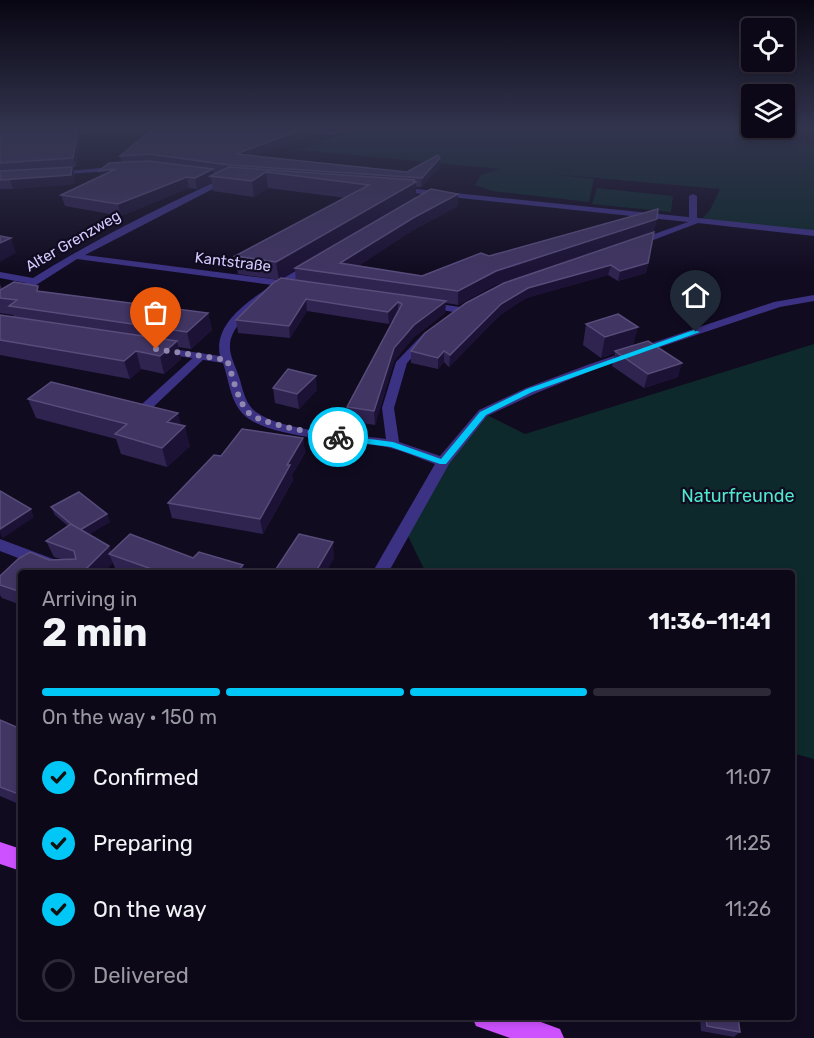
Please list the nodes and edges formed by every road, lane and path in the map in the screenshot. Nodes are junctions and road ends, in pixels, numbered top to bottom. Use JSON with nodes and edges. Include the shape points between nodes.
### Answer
{"nodes":[{"id":1,"x":221,"y":176,"type":"edge"},
{"id":2,"x":230,"y":178,"type":"junction"},
{"id":3,"x":241,"y":178,"type":"edge"},
{"id":4,"x":388,"y":188,"type":"edge"},
{"id":5,"x":434,"y":193,"type":"junction"},
{"id":6,"x":693,"y":196,"type":"dead end"},
{"id":7,"x":414,"y":205,"type":"edge"},
{"id":8,"x":696,"y":221,"type":"junction"},
{"id":9,"x":814,"y":233,"type":"edge"},
{"id":10,"x":622,"y":248,"type":"edge"},
{"id":11,"x":74,"y":256,"type":"junction"},
{"id":12,"x":322,"y":260,"type":"edge"},
{"id":13,"x":0,"y":275,"type":"edge"},
{"id":14,"x":33,"y":281,"type":"junction"},
{"id":15,"x":281,"y":284,"type":"junction"},
{"id":16,"x":293,"y":285,"type":"edge"},
{"id":17,"x":814,"y":298,"type":"edge"},
{"id":18,"x":417,"y":304,"type":"edge"},
{"id":19,"x":0,"y":305,"type":"edge"},
{"id":20,"x":460,"y":310,"type":"edge"},
{"id":21,"x":436,"y":329,"type":"edge"},
{"id":22,"x":142,"y":347,"type":"edge"},
{"id":23,"x":201,"y":356,"type":"junction"},
{"id":24,"x":227,"y":360,"type":"junction"},
{"id":25,"x":122,"y":405,"type":"edge"},
{"id":26,"x":393,"y":445,"type":"junction"},
{"id":27,"x":443,"y":462,"type":"junction"},
{"id":28,"x":0,"y":545,"type":"edge"},
{"id":29,"x":66,"y":570,"type":"edge"},
{"id":30,"x":382,"y":570,"type":"edge"},
{"id":31,"x":0,"y":852,"type":"edge"},
{"id":32,"x":18,"y":859,"type":"edge"},
{"id":33,"x":494,"y":1020,"type":"edge"},
{"id":34,"x":551,"y":1038,"type":"edge"}],
"edges":[{"from":1,"to":2,"type":"street"},
{"from":2,"to":3,"type":"street"},
{"from":2,"to":11,"type":"street","name":"Alter Grenzweg","via":[[144,217]]},
{"from":4,"to":5,"type":"street"},
{"from":5,"to":7,"type":"street"},
{"from":5,"to":8,"type":"street"},
{"from":6,"to":8,"type":"street"},
{"from":8,"to":9,"type":"street"},
{"from":8,"to":10,"type":"street"},
{"from":11,"to":14,"type":"street","name":"Alter Grenzweg"},
{"from":11,"to":15,"type":"street","name":"Kantstraße"},
{"from":12,"to":15,"type":"street"},
{"from":13,"to":14,"type":"street"},
{"from":14,"to":19,"type":"street","name":"Alter Grenzweg"},
{"from":15,"to":16,"type":"street","name":"Kantstraße"},
{"from":15,"to":24,"type":"street","via":[[255,300],[229,330],[224,344]]},
{"from":17,"to":27,"type":"street","via":[[778,304],[530,391],[483,413]]},
{"from":18,"to":20,"type":"street"},
{"from":21,"to":26,"type":"street","via":[[419,341],[402,362],[388,408]]},
{"from":22,"to":23,"type":"street"},
{"from":23,"to":24,"type":"street"},
{"from":23,"to":25,"type":"street","via":[[144,409]]},
{"from":24,"to":26,"type":"street","via":[[249,414],[280,425]]},
{"from":26,"to":27,"type":"street"},
{"from":27,"to":30,"type":"street"},
{"from":28,"to":29,"type":"street"},
{"from":31,"to":32,"type":"main road"},
{"from":33,"to":34,"type":"main road"}]}
